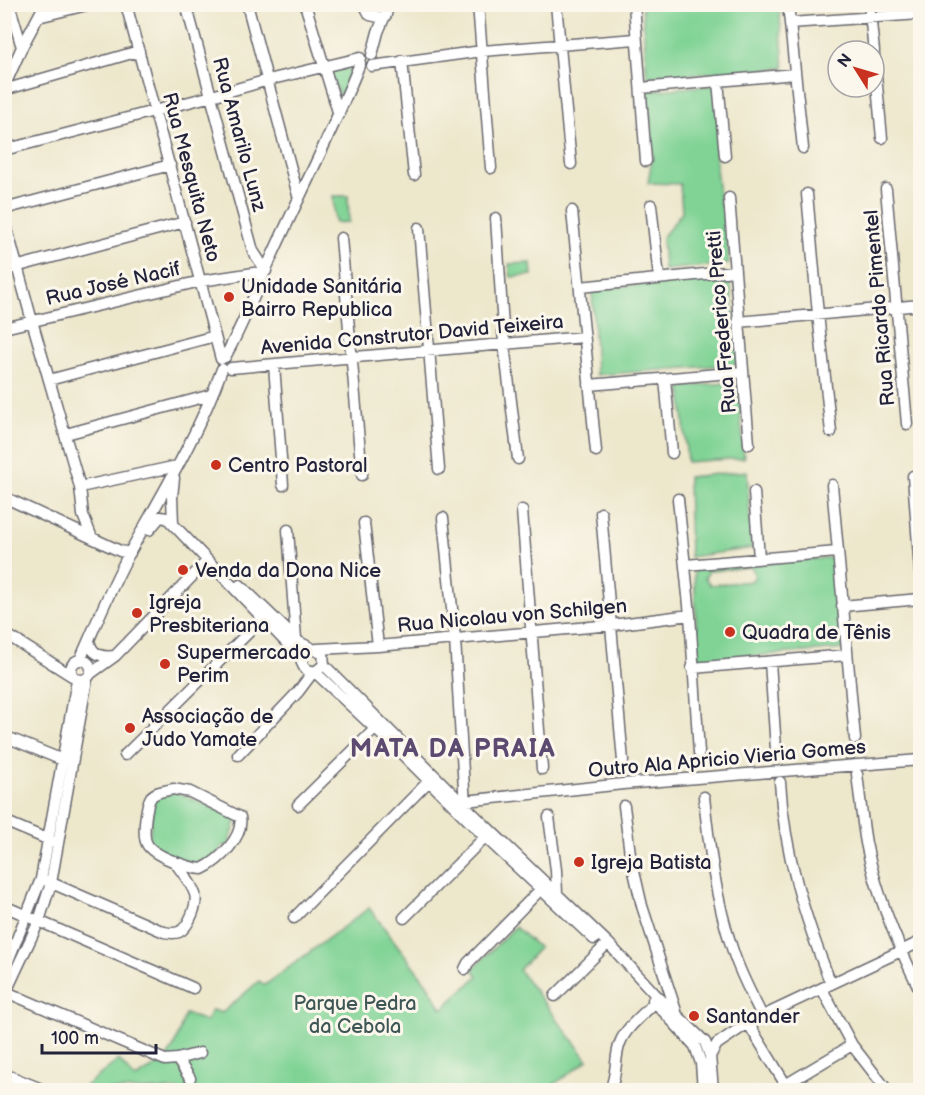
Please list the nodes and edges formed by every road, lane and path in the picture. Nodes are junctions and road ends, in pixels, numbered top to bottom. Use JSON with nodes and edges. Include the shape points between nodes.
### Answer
{"nodes":[{"id":1,"x":9,"y":4,"type":"edge"},
{"id":2,"x":45,"y":4,"type":"edge"},
{"id":3,"x":91,"y":4,"type":"edge"},
{"id":4,"x":126,"y":4,"type":"edge"},
{"id":5,"x":186,"y":4,"type":"edge"},
{"id":6,"x":247,"y":4,"type":"edge"},
{"id":7,"x":305,"y":4,"type":"edge"},
{"id":8,"x":364,"y":4,"type":"edge"},
{"id":9,"x":478,"y":4,"type":"edge"},
{"id":10,"x":556,"y":4,"type":"edge"},
{"id":11,"x":634,"y":4,"type":"edge"},
{"id":12,"x":788,"y":4,"type":"edge"},
{"id":13,"x":869,"y":4,"type":"edge"},
{"id":14,"x":388,"y":10,"type":"edge"},
{"id":15,"x":921,"y":14,"type":"edge"},
{"id":16,"x":38,"y":17,"type":"junction"},
{"id":17,"x":870,"y":17,"type":"junction"},
{"id":18,"x":790,"y":23,"type":"junction"},
{"id":19,"x":636,"y":39,"type":"junction"},
{"id":20,"x":873,"y":39,"type":"edge"},
{"id":21,"x":560,"y":45,"type":"junction"},
{"id":22,"x":22,"y":47,"type":"junction"},
{"id":23,"x":139,"y":51,"type":"junction"},
{"id":24,"x":482,"y":51,"type":"junction"},
{"id":25,"x":369,"y":61,"type":"junction"},
{"id":26,"x":402,"y":61,"type":"junction"},
{"id":27,"x":322,"y":67,"type":"junction"},
{"id":28,"x":16,"y":72,"type":"junction"},
{"id":29,"x":795,"y":75,"type":"junction"},
{"id":30,"x":268,"y":80,"type":"junction"},
{"id":31,"x":718,"y":81,"type":"junction"},
{"id":32,"x":27,"y":84,"type":"junction"},
{"id":33,"x":641,"y":88,"type":"junction"},
{"id":34,"x":5,"y":91,"type":"edge"},
{"id":35,"x":212,"y":96,"type":"junction"},
{"id":36,"x":878,"y":99,"type":"edge"},
{"id":37,"x":155,"y":111,"type":"junction"},
{"id":38,"x":339,"y":115,"type":"junction"},
{"id":39,"x":882,"y":138,"type":"dead end"},
{"id":40,"x":803,"y":148,"type":"dead end"},
{"id":41,"x":4,"y":150,"type":"edge"},
{"id":42,"x":725,"y":156,"type":"dead end"},
{"id":43,"x":646,"y":161,"type":"dead end"},
{"id":44,"x":571,"y":164,"type":"dead end"},
{"id":45,"x":170,"y":165,"type":"junction"},
{"id":46,"x":491,"y":168,"type":"dead end"},
{"id":47,"x":414,"y":175,"type":"dead end"},
{"id":48,"x":293,"y":181,"type":"junction"},
{"id":49,"x":306,"y":185,"type":"junction"},
{"id":50,"x":886,"y":189,"type":"dead end"},
{"id":51,"x":807,"y":194,"type":"dead end"},
{"id":52,"x":729,"y":198,"type":"dead end"},
{"id":53,"x":299,"y":200,"type":"junction"},
{"id":54,"x":651,"y":205,"type":"dead end"},
{"id":55,"x":4,"y":209,"type":"edge"},
{"id":56,"x":572,"y":211,"type":"dead end"},
{"id":57,"x":4,"y":218,"type":"edge"},
{"id":58,"x":496,"y":218,"type":"dead end"},
{"id":59,"x":185,"y":222,"type":"junction"},
{"id":60,"x":419,"y":228,"type":"dead end"},
{"id":61,"x":341,"y":238,"type":"dead end"},
{"id":62,"x":253,"y":251,"type":"junction"},
{"id":63,"x":271,"y":258,"type":"junction"},
{"id":64,"x":18,"y":267,"type":"junction"},
{"id":65,"x":4,"y":270,"type":"edge"},
{"id":66,"x":266,"y":271,"type":"junction"},
{"id":67,"x":734,"y":271,"type":"junction"},
{"id":68,"x":659,"y":278,"type":"junction"},
{"id":69,"x":201,"y":280,"type":"junction"},
{"id":70,"x":580,"y":287,"type":"junction"},
{"id":71,"x":921,"y":305,"type":"edge"},
{"id":72,"x":896,"y":307,"type":"junction"},
{"id":73,"x":818,"y":314,"type":"junction"},
{"id":74,"x":32,"y":321,"type":"junction"},
{"id":75,"x":738,"y":322,"type":"junction"},
{"id":76,"x":4,"y":328,"type":"edge"},
{"id":77,"x":215,"y":336,"type":"junction"},
{"id":78,"x":584,"y":337,"type":"junction"},
{"id":79,"x":504,"y":344,"type":"junction"},
{"id":80,"x":429,"y":350,"type":"junction"},
{"id":81,"x":351,"y":358,"type":"junction"},
{"id":82,"x":227,"y":363,"type":"junction"},
{"id":83,"x":274,"y":365,"type":"junction"},
{"id":84,"x":742,"y":372,"type":"junction"},
{"id":85,"x":665,"y":379,"type":"junction"},
{"id":86,"x":49,"y":380,"type":"junction"},
{"id":87,"x":589,"y":385,"type":"junction"},
{"id":88,"x":213,"y":391,"type":"junction"},
{"id":89,"x":907,"y":424,"type":"dead end"},
{"id":90,"x":831,"y":432,"type":"dead end"},
{"id":91,"x":66,"y":434,"type":"junction"},
{"id":92,"x":749,"y":444,"type":"dead end"},
{"id":93,"x":596,"y":451,"type":"dead end"},
{"id":94,"x":672,"y":453,"type":"dead end"},
{"id":95,"x":518,"y":459,"type":"dead end"},
{"id":96,"x":177,"y":466,"type":"junction"},
{"id":97,"x":439,"y":469,"type":"dead end"},
{"id":98,"x":362,"y":475,"type":"dead end"},
{"id":99,"x":913,"y":476,"type":"dead end"},
{"id":100,"x":283,"y":485,"type":"dead end"},
{"id":101,"x":832,"y":485,"type":"dead end"},
{"id":102,"x":80,"y":487,"type":"junction"},
{"id":103,"x":754,"y":492,"type":"dead end"},
{"id":104,"x":4,"y":497,"type":"edge"},
{"id":105,"x":678,"y":499,"type":"dead end"},
{"id":106,"x":522,"y":510,"type":"dead end"},
{"id":107,"x":601,"y":513,"type":"dead end"},
{"id":108,"x":83,"y":515,"type":"junction"},
{"id":109,"x":443,"y":518,"type":"dead end"},
{"id":110,"x":364,"y":522,"type":"dead end"},
{"id":111,"x":174,"y":524,"type":"junction"},
{"id":112,"x":66,"y":526,"type":"junction"},
{"id":113,"x":288,"y":530,"type":"dead end"},
{"id":114,"x":92,"y":538,"type":"junction"},
{"id":115,"x":196,"y":549,"type":"junction"},
{"id":116,"x":837,"y":552,"type":"junction"},
{"id":117,"x":125,"y":555,"type":"junction"},
{"id":118,"x":759,"y":558,"type":"junction"},
{"id":119,"x":207,"y":561,"type":"junction"},
{"id":120,"x":686,"y":565,"type":"junction"},
{"id":121,"x":921,"y":572,"type":"edge"},
{"id":122,"x":921,"y":599,"type":"edge"},
{"id":123,"x":842,"y":606,"type":"junction"},
{"id":124,"x":690,"y":615,"type":"junction"},
{"id":125,"x":263,"y":618,"type":"junction"},
{"id":126,"x":612,"y":625,"type":"junction"},
{"id":127,"x":531,"y":631,"type":"junction"},
{"id":128,"x":4,"y":633,"type":"edge"},
{"id":129,"x":296,"y":639,"type":"junction"},
{"id":130,"x":455,"y":639,"type":"junction"},
{"id":131,"x":89,"y":640,"type":"junction"},
{"id":132,"x":378,"y":646,"type":"junction"},
{"id":133,"x":337,"y":648,"type":"junction"},
{"id":134,"x":314,"y":649,"type":"junction"},
{"id":135,"x":847,"y":655,"type":"junction"},
{"id":136,"x":115,"y":656,"type":"junction"},
{"id":137,"x":770,"y":662,"type":"junction"},
{"id":138,"x":314,"y":667,"type":"junction"},
{"id":139,"x":692,"y":668,"type":"junction"},
{"id":140,"x":80,"y":672,"type":"junction"},
{"id":141,"x":381,"y":728,"type":"junction"},
{"id":142,"x":4,"y":736,"type":"edge"},
{"id":143,"x":855,"y":739,"type":"dead end"},
{"id":144,"x":776,"y":749,"type":"dead end"},
{"id":145,"x":699,"y":753,"type":"dead end"},
{"id":146,"x":125,"y":755,"type":"dead end"},
{"id":147,"x":238,"y":755,"type":"dead end"},
{"id":148,"x":921,"y":760,"type":"edge"},
{"id":149,"x":66,"y":761,"type":"junction"},
{"id":150,"x":622,"y":761,"type":"dead end"},
{"id":151,"x":543,"y":769,"type":"dead end"},
{"id":152,"x":858,"y":774,"type":"dead end"},
{"id":153,"x":429,"y":781,"type":"junction"},
{"id":154,"x":780,"y":782,"type":"dead end"},
{"id":155,"x":704,"y":797,"type":"dead end"},
{"id":156,"x":465,"y":804,"type":"junction"},
{"id":157,"x":298,"y":805,"type":"dead end"},
{"id":158,"x":624,"y":806,"type":"dead end"},
{"id":159,"x":549,"y":817,"type":"dead end"},
{"id":160,"x":4,"y":821,"type":"edge"},
{"id":161,"x":488,"y":835,"type":"junction"},
{"id":162,"x":53,"y":841,"type":"junction"},
{"id":163,"x":174,"y":861,"type":"junction"},
{"id":164,"x":556,"y":870,"type":"junction"},
{"id":165,"x":46,"y":881,"type":"junction"},
{"id":166,"x":544,"y":887,"type":"junction"},
{"id":167,"x":557,"y":894,"type":"junction"},
{"id":168,"x":4,"y":906,"type":"edge"},
{"id":169,"x":28,"y":916,"type":"junction"},
{"id":170,"x":294,"y":918,"type":"dead end"},
{"id":171,"x":404,"y":918,"type":"dead end"},
{"id":172,"x":39,"y":921,"type":"junction"},
{"id":173,"x":921,"y":942,"type":"edge"},
{"id":174,"x":606,"y":945,"type":"junction"},
{"id":175,"x":901,"y":952,"type":"junction"},
{"id":176,"x":658,"y":960,"type":"junction"},
{"id":177,"x":465,"y":969,"type":"dead end"},
{"id":178,"x":4,"y":971,"type":"edge"},
{"id":179,"x":827,"y":986,"type":"junction"},
{"id":180,"x":193,"y":988,"type":"dead end"},
{"id":181,"x":921,"y":990,"type":"edge"},
{"id":182,"x":5,"y":993,"type":"edge"},
{"id":183,"x":555,"y":996,"type":"dead end"},
{"id":184,"x":655,"y":998,"type":"junction"},
{"id":185,"x":676,"y":1013,"type":"junction"},
{"id":186,"x":762,"y":1016,"type":"junction"},
{"id":187,"x":748,"y":1023,"type":"junction"},
{"id":188,"x":730,"y":1034,"type":"junction"},
{"id":189,"x":705,"y":1042,"type":"junction"},
{"id":190,"x":852,"y":1045,"type":"junction"},
{"id":191,"x":200,"y":1053,"type":"dead end"},
{"id":192,"x":705,"y":1055,"type":"junction"},
{"id":193,"x":177,"y":1059,"type":"junction"},
{"id":194,"x":4,"y":1074,"type":"edge"},
{"id":195,"x":190,"y":1078,"type":"dead end"},
{"id":196,"x":787,"y":1088,"type":"edge"},
{"id":197,"x":881,"y":1089,"type":"edge"},
{"id":198,"x":44,"y":1090,"type":"edge"},
{"id":199,"x":610,"y":1090,"type":"edge"},
{"id":200,"x":703,"y":1090,"type":"edge"},
{"id":201,"x":713,"y":1090,"type":"edge"}],
"edges":[{"from":1,"to":22,"type":"street"},
{"from":2,"to":16,"type":"street"},
{"from":3,"to":16,"type":"street"},
{"from":4,"to":23,"type":"street","name":"Rua Mesquita Neto"},
{"from":5,"to":35,"type":"street","name":"Rua Amarilo Lunz"},
{"from":6,"to":30,"type":"street"},
{"from":7,"to":27,"type":"street"},
{"from":8,"to":14,"type":"street","via":[[370,15],[379,17]]},
{"from":9,"to":24,"type":"street"},
{"from":10,"to":21,"type":"street"},
{"from":11,"to":19,"type":"street"},
{"from":12,"to":18,"type":"street"},
{"from":13,"to":17,"type":"street"},
{"from":14,"to":25,"type":"street"},
{"from":15,"to":17,"type":"street"},
{"from":16,"to":22,"type":"street"},
{"from":16,"to":28,"type":"street"},
{"from":17,"to":18,"type":"street"},
{"from":17,"to":20,"type":"street"},
{"from":18,"to":29,"type":"street"},
{"from":19,"to":21,"type":"street"},
{"from":19,"to":33,"type":"street"},
{"from":21,"to":24,"type":"street"},
{"from":21,"to":44,"type":"street"},
{"from":22,"to":34,"type":"street"},
{"from":23,"to":32,"type":"street"},
{"from":23,"to":37,"type":"street","name":"Rua Mesquita Neto"},
{"from":24,"to":26,"type":"street"},
{"from":24,"to":46,"type":"street"},
{"from":25,"to":26,"type":"street"},
{"from":25,"to":27,"type":"street"},
{"from":25,"to":38,"type":"street"},
{"from":26,"to":47,"type":"street"},
{"from":27,"to":30,"type":"street"},
{"from":27,"to":38,"type":"street"},
{"from":28,"to":32,"type":"street"},
{"from":28,"to":34,"type":"street"},
{"from":29,"to":31,"type":"street"},
{"from":29,"to":40,"type":"street"},
{"from":30,"to":35,"type":"street"},
{"from":30,"to":48,"type":"street"},
{"from":31,"to":33,"type":"street"},
{"from":31,"to":42,"type":"street"},
{"from":32,"to":34,"type":"street"},
{"from":33,"to":43,"type":"street"},
{"from":35,"to":37,"type":"street"},
{"from":35,"to":62,"type":"street","name":"Rua Amarilo Lunz"},
{"from":36,"to":39,"type":"street"},
{"from":37,"to":41,"type":"street"},
{"from":37,"to":45,"type":"street","name":"Rua Mesquita Neto"},
{"from":38,"to":49,"type":"street"},
{"from":45,"to":55,"type":"street"},
{"from":45,"to":59,"type":"street","name":"Rua Mesquita Neto"},
{"from":48,"to":49,"type":"street"},
{"from":48,"to":53,"type":"street"},
{"from":49,"to":53,"type":"street"},
{"from":50,"to":72,"type":"street","name":"Rua Ricardo Pimentel"},
{"from":51,"to":73,"type":"street"},
{"from":52,"to":67,"type":"street","name":"Rua Frederico Pretti"},
{"from":53,"to":63,"type":"street"},
{"from":54,"to":68,"type":"street"},
{"from":56,"to":70,"type":"street"},
{"from":57,"to":64,"type":"street"},
{"from":58,"to":79,"type":"street"},
{"from":59,"to":64,"type":"street"},
{"from":59,"to":69,"type":"street","name":"Rua Mesquita Neto"},
{"from":60,"to":80,"type":"street"},
{"from":61,"to":81,"type":"street"},
{"from":62,"to":63,"type":"street"},
{"from":62,"to":66,"type":"street","name":"Rua Amarilo Lunz"},
{"from":63,"to":66,"type":"street"},
{"from":64,"to":65,"type":"street"},
{"from":64,"to":74,"type":"street"},
{"from":66,"to":69,"type":"street","name":"Rua José Nacif"},
{"from":66,"to":82,"type":"street"},
{"from":67,"to":68,"type":"street"},
{"from":67,"to":75,"type":"street","name":"Rua Frederico Pretti"},
{"from":68,"to":70,"type":"street"},
{"from":69,"to":74,"type":"street","name":"Rua José Nacif"},
{"from":69,"to":77,"type":"street","name":"Rua Mesquita Neto"},
{"from":70,"to":78,"type":"street"},
{"from":71,"to":72,"type":"street"},
{"from":72,"to":73,"type":"street"},
{"from":72,"to":89,"type":"street","name":"Rua Ricardo Pimentel"},
{"from":73,"to":75,"type":"street"},
{"from":73,"to":90,"type":"street"},
{"from":74,"to":76,"type":"street","name":"Rua José Nacif"},
{"from":74,"to":86,"type":"street"},
{"from":75,"to":84,"type":"street","name":"Rua Frederico Pretti"},
{"from":77,"to":82,"type":"street","name":"Rua Mesquita Neto"},
{"from":77,"to":86,"type":"street"},
{"from":78,"to":79,"type":"street","name":"Avenida Construtor David Teixeira"},
{"from":78,"to":87,"type":"street"},
{"from":79,"to":80,"type":"street","name":"Avenida Construtor David Teixeira"},
{"from":79,"to":95,"type":"street"},
{"from":80,"to":81,"type":"street","name":"Avenida Construtor David Teixeira"},
{"from":80,"to":97,"type":"street"},
{"from":81,"to":83,"type":"street","name":"Avenida Construtor David Teixeira"},
{"from":81,"to":98,"type":"street"},
{"from":82,"to":83,"type":"street","name":"Avenida Construtor David Teixeira","via":[[244,368]]},
{"from":82,"to":88,"type":"street"},
{"from":83,"to":100,"type":"street"},
{"from":84,"to":85,"type":"street"},
{"from":84,"to":92,"type":"street","name":"Rua Frederico Pretti"},
{"from":85,"to":87,"type":"street"},
{"from":85,"to":94,"type":"street"},
{"from":86,"to":91,"type":"street"},
{"from":87,"to":93,"type":"street"},
{"from":88,"to":91,"type":"street"},
{"from":88,"to":96,"type":"street"},
{"from":91,"to":102,"type":"street"},
{"from":96,"to":102,"type":"street"},
{"from":96,"to":111,"type":"street","via":[[172,488]]},
{"from":96,"to":117,"type":"street"},
{"from":99,"to":121,"type":"street"},
{"from":101,"to":116,"type":"street"},
{"from":102,"to":108,"type":"street"},
{"from":103,"to":118,"type":"street"},
{"from":104,"to":112,"type":"street"},
{"from":105,"to":120,"type":"street"},
{"from":106,"to":127,"type":"street"},
{"from":107,"to":126,"type":"street"},
{"from":108,"to":112,"type":"street"},
{"from":108,"to":114,"type":"street"},
{"from":109,"to":130,"type":"street"},
{"from":110,"to":132,"type":"street"},
{"from":111,"to":115,"type":"street"},
{"from":111,"to":117,"type":"street","via":[[160,517]]},
{"from":112,"to":114,"type":"street"},
{"from":113,"to":129,"type":"street"},
{"from":114,"to":117,"type":"street"},
{"from":115,"to":119,"type":"street"},
{"from":115,"to":129,"type":"street","via":[[214,560]]},
{"from":116,"to":118,"type":"street"},
{"from":116,"to":123,"type":"street"},
{"from":117,"to":131,"type":"street"},
{"from":118,"to":120,"type":"street"},
{"from":119,"to":125,"type":"street"},
{"from":119,"to":136,"type":"street"},
{"from":120,"to":124,"type":"street"},
{"from":122,"to":123,"type":"street"},
{"from":123,"to":135,"type":"street"},
{"from":124,"to":126,"type":"street","name":"Rua Nicolau von Schilgen"},
{"from":124,"to":139,"type":"street"},
{"from":125,"to":138,"type":"street"},
{"from":125,"to":146,"type":"street"},
{"from":126,"to":127,"type":"street","name":"Rua Nicolau von Schilgen"},
{"from":126,"to":150,"type":"street"},
{"from":127,"to":130,"type":"street","name":"Rua Nicolau von Schilgen"},
{"from":127,"to":151,"type":"street"},
{"from":128,"to":140,"type":"street","via":[[54,666]]},
{"from":129,"to":134,"type":"street"},
{"from":130,"to":132,"type":"street","name":"Rua Nicolau von Schilgen"},
{"from":130,"to":156,"type":"street"},
{"from":131,"to":136,"type":"street","via":[[96,653]]},
{"from":131,"to":140,"type":"street"},
{"from":132,"to":133,"type":"street","name":"Rua Nicolau von Schilgen"},
{"from":133,"to":134,"type":"street","name":"Rua Nicolau von Schilgen"},
{"from":133,"to":138,"type":"street"},
{"from":134,"to":138,"type":"street","via":[[323,654]]},
{"from":134,"to":138,"type":"street","via":[[305,653]]},
{"from":135,"to":137,"type":"street"},
{"from":135,"to":143,"type":"street"},
{"from":136,"to":140,"type":"street"},
{"from":137,"to":139,"type":"street"},
{"from":137,"to":144,"type":"street"},
{"from":138,"to":141,"type":"street"},
{"from":138,"to":147,"type":"street","via":[[298,692]]},
{"from":139,"to":145,"type":"street"},
{"from":140,"to":149,"type":"street"},
{"from":141,"to":153,"type":"street"},
{"from":141,"to":156,"type":"street"},
{"from":141,"to":157,"type":"street"},
{"from":142,"to":149,"type":"street"},
{"from":148,"to":156,"type":"street","name":"Outro Ala Apricio Vieria Gomes","via":[[623,784]]},
{"from":149,"to":162,"type":"street"},
{"from":152,"to":175,"type":"street","via":[[866,842]]},
{"from":153,"to":161,"type":"street"},
{"from":153,"to":170,"type":"street"},
{"from":154,"to":179,"type":"street","via":[[793,875]]},
{"from":155,"to":186,"type":"street","via":[[712,864],[731,946]]},
{"from":156,"to":161,"type":"street"},
{"from":158,"to":176,"type":"street","via":[[630,854]]},
{"from":159,"to":164,"type":"street"},
{"from":160,"to":162,"type":"street"},
{"from":161,"to":166,"type":"street"},
{"from":161,"to":171,"type":"street"},
{"from":162,"to":165,"type":"street"},
{"from":163,"to":163,"type":"street","via":[[151,850],[144,838],[152,796],[181,790],[240,817],[233,842],[210,865],[202,869]]},
{"from":163,"to":165,"type":"street","via":[[196,900],[186,925],[172,933]]},
{"from":164,"to":166,"type":"street"},
{"from":164,"to":167,"type":"street"},
{"from":165,"to":169,"type":"street"},
{"from":165,"to":172,"type":"street"},
{"from":166,"to":167,"type":"street"},
{"from":166,"to":174,"type":"street"},
{"from":166,"to":177,"type":"street"},
{"from":167,"to":174,"type":"street"},
{"from":168,"to":169,"type":"street"},
{"from":169,"to":172,"type":"street"},
{"from":169,"to":178,"type":"street"},
{"from":172,"to":180,"type":"street"},
{"from":172,"to":182,"type":"street"},
{"from":173,"to":175,"type":"street"},
{"from":174,"to":183,"type":"street"},
{"from":174,"to":184,"type":"street"},
{"from":175,"to":179,"type":"street"},
{"from":175,"to":181,"type":"street"},
{"from":176,"to":184,"type":"street"},
{"from":176,"to":185,"type":"street"},
{"from":179,"to":186,"type":"street"},
{"from":179,"to":190,"type":"street"},
{"from":182,"to":193,"type":"street","via":[[151,1055]]},
{"from":184,"to":185,"type":"street"},
{"from":184,"to":192,"type":"street"},
{"from":184,"to":199,"type":"street","via":[[620,1043],[616,1077]]},
{"from":185,"to":189,"type":"street"},
{"from":186,"to":187,"type":"street"},
{"from":187,"to":188,"type":"street"},
{"from":187,"to":196,"type":"street"},
{"from":188,"to":189,"type":"street"},
{"from":188,"to":192,"type":"street"},
{"from":189,"to":192,"type":"street"},
{"from":190,"to":196,"type":"street"},
{"from":190,"to":197,"type":"street"},
{"from":191,"to":193,"type":"street"},
{"from":192,"to":200,"type":"street"},
{"from":192,"to":201,"type":"street"},
{"from":193,"to":195,"type":"street"},
{"from":194,"to":198,"type":"street"}]}
